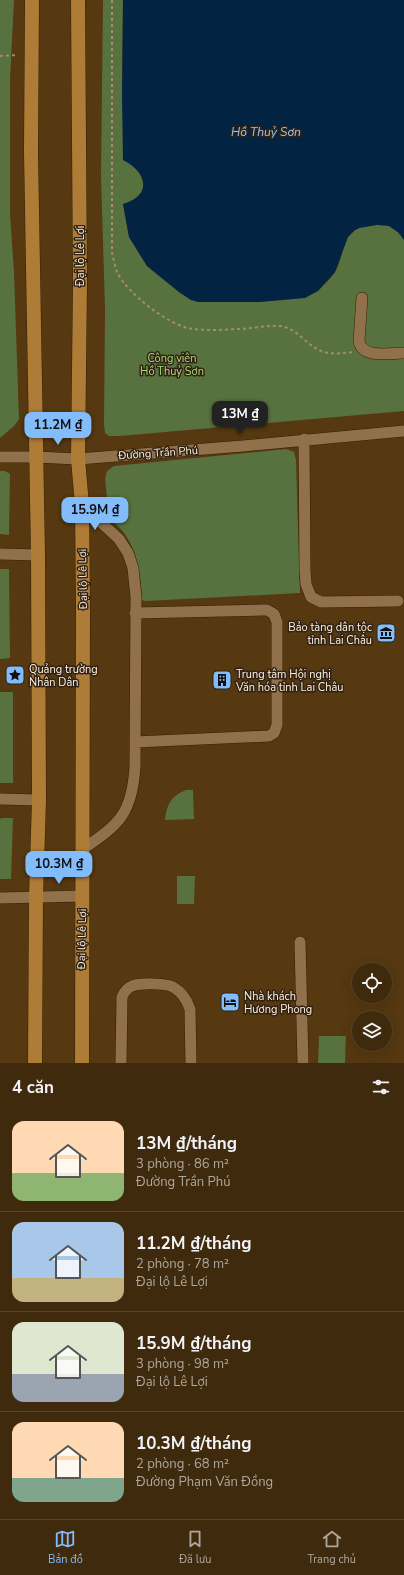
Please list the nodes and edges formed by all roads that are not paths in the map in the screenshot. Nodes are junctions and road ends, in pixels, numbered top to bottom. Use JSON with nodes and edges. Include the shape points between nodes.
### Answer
{"nodes":[{"id":1,"x":32,"y":0,"type":"edge"},
{"id":2,"x":78,"y":0,"type":"edge"},
{"id":3,"x":362,"y":298,"type":"dead end"},
{"id":4,"x":404,"y":352,"type":"edge"},
{"id":5,"x":404,"y":431,"type":"edge"},
{"id":6,"x":304,"y":440,"type":"junction"},
{"id":7,"x":0,"y":457,"type":"edge"},
{"id":8,"x":36,"y":457,"type":"junction"},
{"id":9,"x":78,"y":459,"type":"junction"},
{"id":10,"x":82,"y":505,"type":"junction"},
{"id":11,"x":0,"y":554,"type":"edge"},
{"id":12,"x":38,"y":555,"type":"junction"},
{"id":13,"x":398,"y":601,"type":"dead end"},
{"id":14,"x":135,"y":613,"type":"junction"},
{"id":15,"x":135,"y":742,"type":"junction"},
{"id":16,"x":0,"y":799,"type":"edge"},
{"id":17,"x":39,"y":800,"type":"junction"},
{"id":18,"x":83,"y":848,"type":"junction"},
{"id":19,"x":83,"y":896,"type":"junction"},
{"id":20,"x":0,"y":898,"type":"edge"},
{"id":21,"x":36,"y":898,"type":"junction"},
{"id":22,"x":300,"y":942,"type":"dead end"},
{"id":23,"x":35,"y":1063,"type":"edge"},
{"id":24,"x":82,"y":1063,"type":"edge"},
{"id":25,"x":121,"y":1063,"type":"edge"},
{"id":26,"x":190,"y":1063,"type":"edge"},
{"id":27,"x":303,"y":1063,"type":"edge"}],
"edges":[{"from":1,"to":8,"type":"main road","via":[[31,152]]},
{"from":2,"to":9,"type":"main road","name":"Đại lộ Lê Lợi"},
{"from":3,"to":4,"type":"street","via":[[359,341],[361,348],[369,352]]},
{"from":5,"to":6,"type":"street","name":"Đường Trần Phú"},
{"from":6,"to":9,"type":"street","name":"Đường Trần Phú"},
{"from":6,"to":13,"type":"street","via":[[305,571],[311,597],[321,602]]},
{"from":7,"to":8,"type":"street","name":"Đường Trần Phú"},
{"from":8,"to":9,"type":"street","name":"Đường Trần Phú"},
{"from":8,"to":12,"type":"main road"},
{"from":9,"to":10,"type":"main road","name":"Đại lộ Lê Lợi"},
{"from":10,"to":14,"type":"street","via":[[124,546],[133,568]]},
{"from":10,"to":18,"type":"main road","name":"Đại lộ Lê Lợi"},
{"from":11,"to":12,"type":"street"},
{"from":12,"to":17,"type":"main road"},
{"from":14,"to":15,"type":"street"},
{"from":14,"to":15,"type":"street","via":[[267,610],[274,614],[277,622],[277,725],[274,733],[269,736]]},
{"from":15,"to":18,"type":"street","via":[[134,779],[123,815],[106,834]]},
{"from":16,"to":17,"type":"street"},
{"from":17,"to":21,"type":"main road"},
{"from":18,"to":19,"type":"main road","name":"Đại lộ Lê Lợi"},
{"from":19,"to":21,"type":"street"},
{"from":19,"to":24,"type":"main road","name":"Đại lộ Lê Lợi"},
{"from":20,"to":21,"type":"street"},
{"from":21,"to":23,"type":"main road"},
{"from":22,"to":27,"type":"street"},
{"from":25,"to":26,"type":"street","via":[[124,992],[132,986],[153,984],[173,987],[188,1003]]}]}
